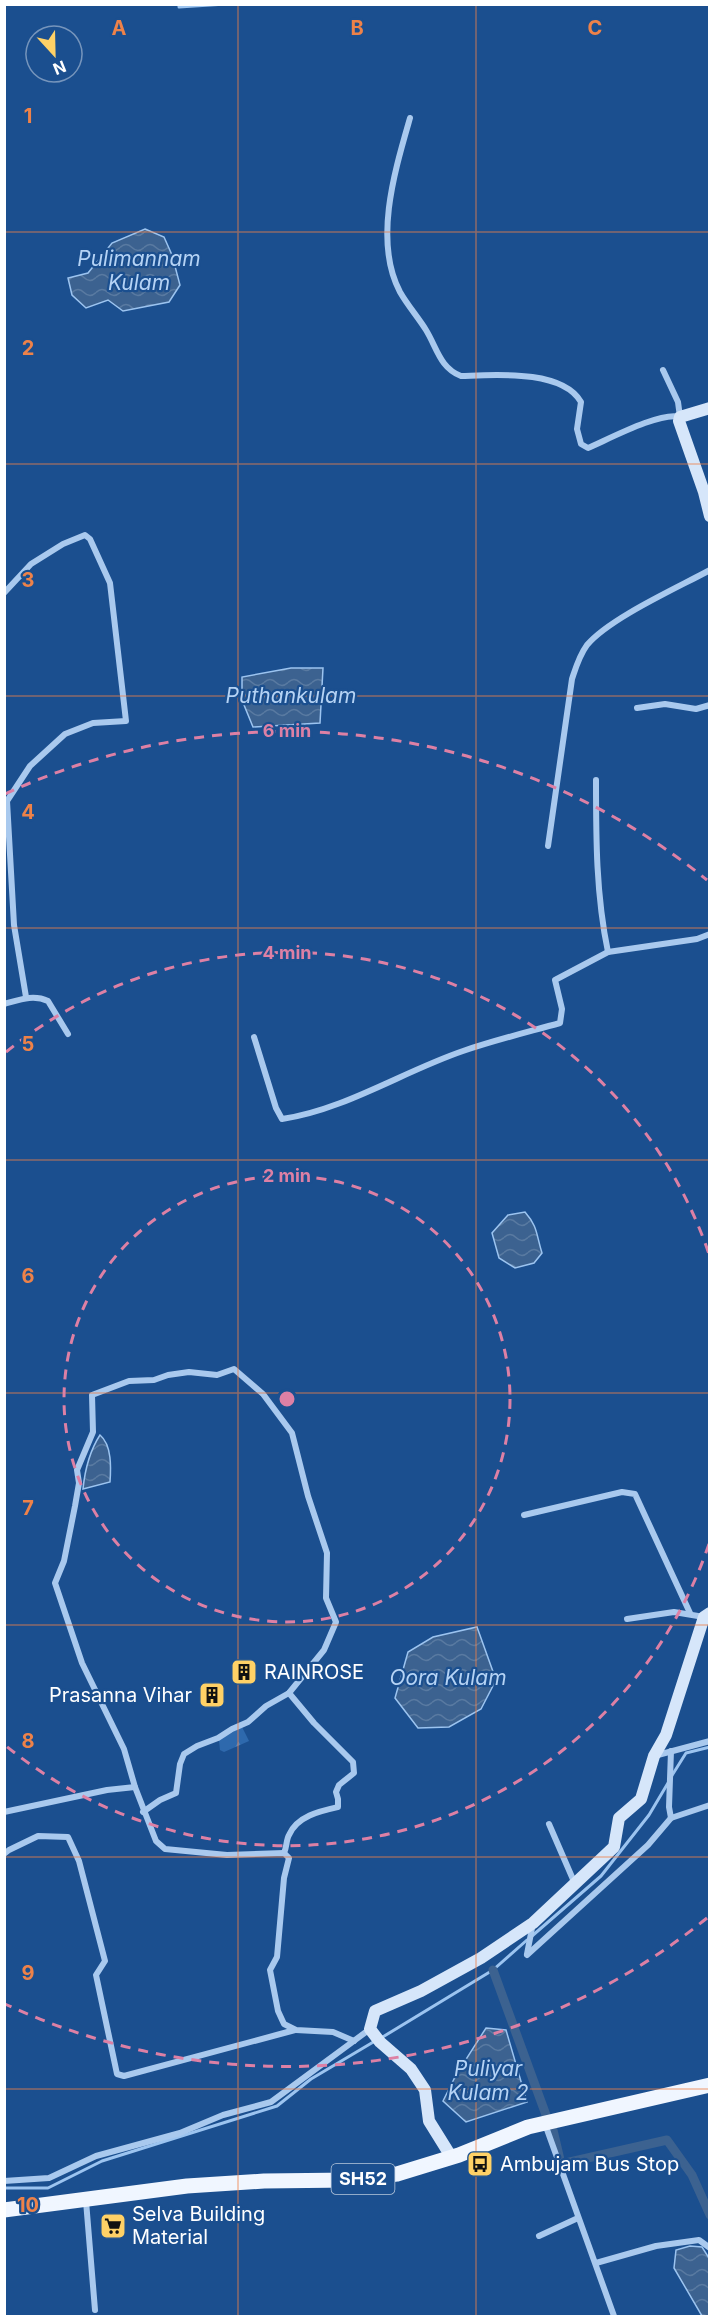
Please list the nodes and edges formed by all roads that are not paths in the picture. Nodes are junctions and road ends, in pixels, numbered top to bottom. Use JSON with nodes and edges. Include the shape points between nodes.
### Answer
{"nodes":[{"id":1,"x":410,"y":118,"type":"dead end"},
{"id":2,"x":663,"y":370,"type":"dead end"},
{"id":3,"x":710,"y":408,"type":"edge"},
{"id":4,"x":680,"y":417,"type":"junction"},
{"id":5,"x":710,"y":516,"type":"edge"},
{"id":6,"x":710,"y":570,"type":"edge"},
{"id":7,"x":4,"y":593,"type":"edge"},
{"id":8,"x":710,"y":705,"type":"edge"},
{"id":9,"x":637,"y":708,"type":"dead end"},
{"id":10,"x":596,"y":780,"type":"dead end"},
{"id":11,"x":548,"y":846,"type":"dead end"},
{"id":12,"x":710,"y":934,"type":"edge"},
{"id":13,"x":608,"y":952,"type":"junction"},
{"id":14,"x":26,"y":997,"type":"junction"},
{"id":15,"x":4,"y":1004,"type":"edge"},
{"id":16,"x":68,"y":1034,"type":"dead end"},
{"id":17,"x":254,"y":1037,"type":"dead end"},
{"id":18,"x":524,"y":1515,"type":"dead end"},
{"id":19,"x":690,"y":1613,"type":"junction"},
{"id":20,"x":707,"y":1615,"type":"edge"},
{"id":21,"x":627,"y":1619,"type":"dead end"},
{"id":22,"x":289,"y":1693,"type":"junction"},
{"id":23,"x":710,"y":1741,"type":"edge"},
{"id":24,"x":671,"y":1751,"type":"junction"},
{"id":25,"x":654,"y":1756,"type":"junction"},
{"id":26,"x":135,"y":1787,"type":"junction"},
{"id":27,"x":710,"y":1805,"type":"edge"},
{"id":28,"x":4,"y":1812,"type":"edge"},
{"id":29,"x":143,"y":1812,"type":"junction"},
{"id":30,"x":671,"y":1818,"type":"junction"},
{"id":31,"x":549,"y":1824,"type":"dead end"},
{"id":32,"x":284,"y":1853,"type":"junction"},
{"id":33,"x":4,"y":1854,"type":"edge"},
{"id":34,"x":575,"y":1885,"type":"junction"},
{"id":35,"x":533,"y":1923,"type":"junction"},
{"id":36,"x":370,"y":2029,"type":"junction"},
{"id":37,"x":296,"y":2030,"type":"junction"},
{"id":38,"x":354,"y":2041,"type":"junction"},
{"id":39,"x":710,"y":2085,"type":"edge"},
{"id":40,"x":545,"y":2123,"type":"junction"},
{"id":41,"x":452,"y":2158,"type":"junction"},
{"id":42,"x":4,"y":2181,"type":"edge"},
{"id":43,"x":86,"y":2200,"type":"junction"},
{"id":44,"x":4,"y":2210,"type":"edge"},
{"id":45,"x":578,"y":2218,"type":"junction"},
{"id":46,"x":539,"y":2236,"type":"dead end"},
{"id":47,"x":710,"y":2248,"type":"edge"},
{"id":48,"x":596,"y":2263,"type":"junction"},
{"id":49,"x":95,"y":2310,"type":"dead end"},
{"id":50,"x":614,"y":2316,"type":"edge"}],
"edges":[{"from":1,"to":4,"type":"street","via":[[393,174],[386,250],[400,292],[444,365],[462,376],[536,377],[565,387],[580,399],[578,435],[581,444],[588,448],[635,426]]},
{"from":2,"to":4,"type":"street","via":[[678,402]]},
{"from":3,"to":4,"type":"street"},
{"from":4,"to":5,"type":"street"},
{"from":6,"to":11,"type":"street","via":[[615,622],[588,644],[578,660]]},
{"from":7,"to":14,"type":"street","via":[[32,564],[55,549],[85,535],[90,539],[110,583],[126,721],[93,723],[65,734],[30,766],[7,801],[14,925]]},
{"from":8,"to":9,"type":"street","via":[[696,709],[665,704]]},
{"from":10,"to":13,"type":"street","via":[[600,914]]},
{"from":12,"to":13,"type":"street"},
{"from":13,"to":17,"type":"street","via":[[555,980],[562,1009],[560,1023],[462,1051],[299,1116],[282,1119]]},
{"from":14,"to":15,"type":"street"},
{"from":14,"to":16,"type":"street","via":[[48,1002]]},
{"from":18,"to":19,"type":"street","via":[[622,1492],[635,1494]]},
{"from":19,"to":20,"type":"street"},
{"from":19,"to":21,"type":"street"},
{"from":20,"to":25,"type":"street","via":[[666,1734]]},
{"from":22,"to":26,"type":"street","via":[[324,1650],[336,1622],[326,1598],[325,1547],[292,1433],[263,1394],[234,1369],[217,1375],[189,1372],[129,1381],[92,1395],[93,1432],[76,1470],[79,1483],[64,1561],[55,1583],[82,1663],[124,1749]]},
{"from":22,"to":29,"type":"street","via":[[248,1722],[183,1755],[176,1793]]},
{"from":22,"to":32,"type":"street","via":[[354,1762],[354,1773],[339,1785],[338,1807],[308,1815],[288,1835]]},
{"from":23,"to":24,"type":"street"},
{"from":24,"to":25,"type":"street"},
{"from":24,"to":30,"type":"street"},
{"from":25,"to":34,"type":"street","via":[[641,1799],[619,1818],[614,1847]]},
{"from":26,"to":28,"type":"street"},
{"from":26,"to":29,"type":"street"},
{"from":27,"to":30,"type":"street"},
{"from":29,"to":32,"type":"street","via":[[156,1841],[165,1849],[227,1855]]},
{"from":30,"to":35,"type":"street","via":[[648,1845],[527,1955]]},
{"from":31,"to":34,"type":"street"},
{"from":32,"to":37,"type":"street","via":[[289,1858],[277,1957],[270,1978],[284,2024]]},
{"from":33,"to":37,"type":"street","via":[[38,1836],[68,1837],[79,1861],[105,1961],[96,1975],[117,2074],[124,2076]]},
{"from":34,"to":35,"type":"street"},
{"from":35,"to":36,"type":"street","via":[[482,1958],[375,2011]]},
{"from":36,"to":38,"type":"street"},
{"from":36,"to":41,"type":"street","via":[[411,2069],[425,2090],[429,2121]]},
{"from":37,"to":38,"type":"street","via":[[333,2032]]},
{"from":38,"to":42,"type":"street","via":[[271,2102],[96,2156],[49,2178]]},
{"from":39,"to":40,"type":"main road","number":"SH52"},
{"from":40,"to":41,"type":"main road","number":"SH52"},
{"from":40,"to":45,"type":"street"},
{"from":41,"to":43,"type":"main road","number":"SH52","via":[[397,2174],[350,2180],[187,2186]]},
{"from":43,"to":44,"type":"main road","number":"SH52"},
{"from":43,"to":49,"type":"street"},
{"from":45,"to":46,"type":"street"},
{"from":45,"to":48,"type":"street"},
{"from":47,"to":48,"type":"street","via":[[699,2240],[656,2246]]},
{"from":48,"to":50,"type":"street"}]}
